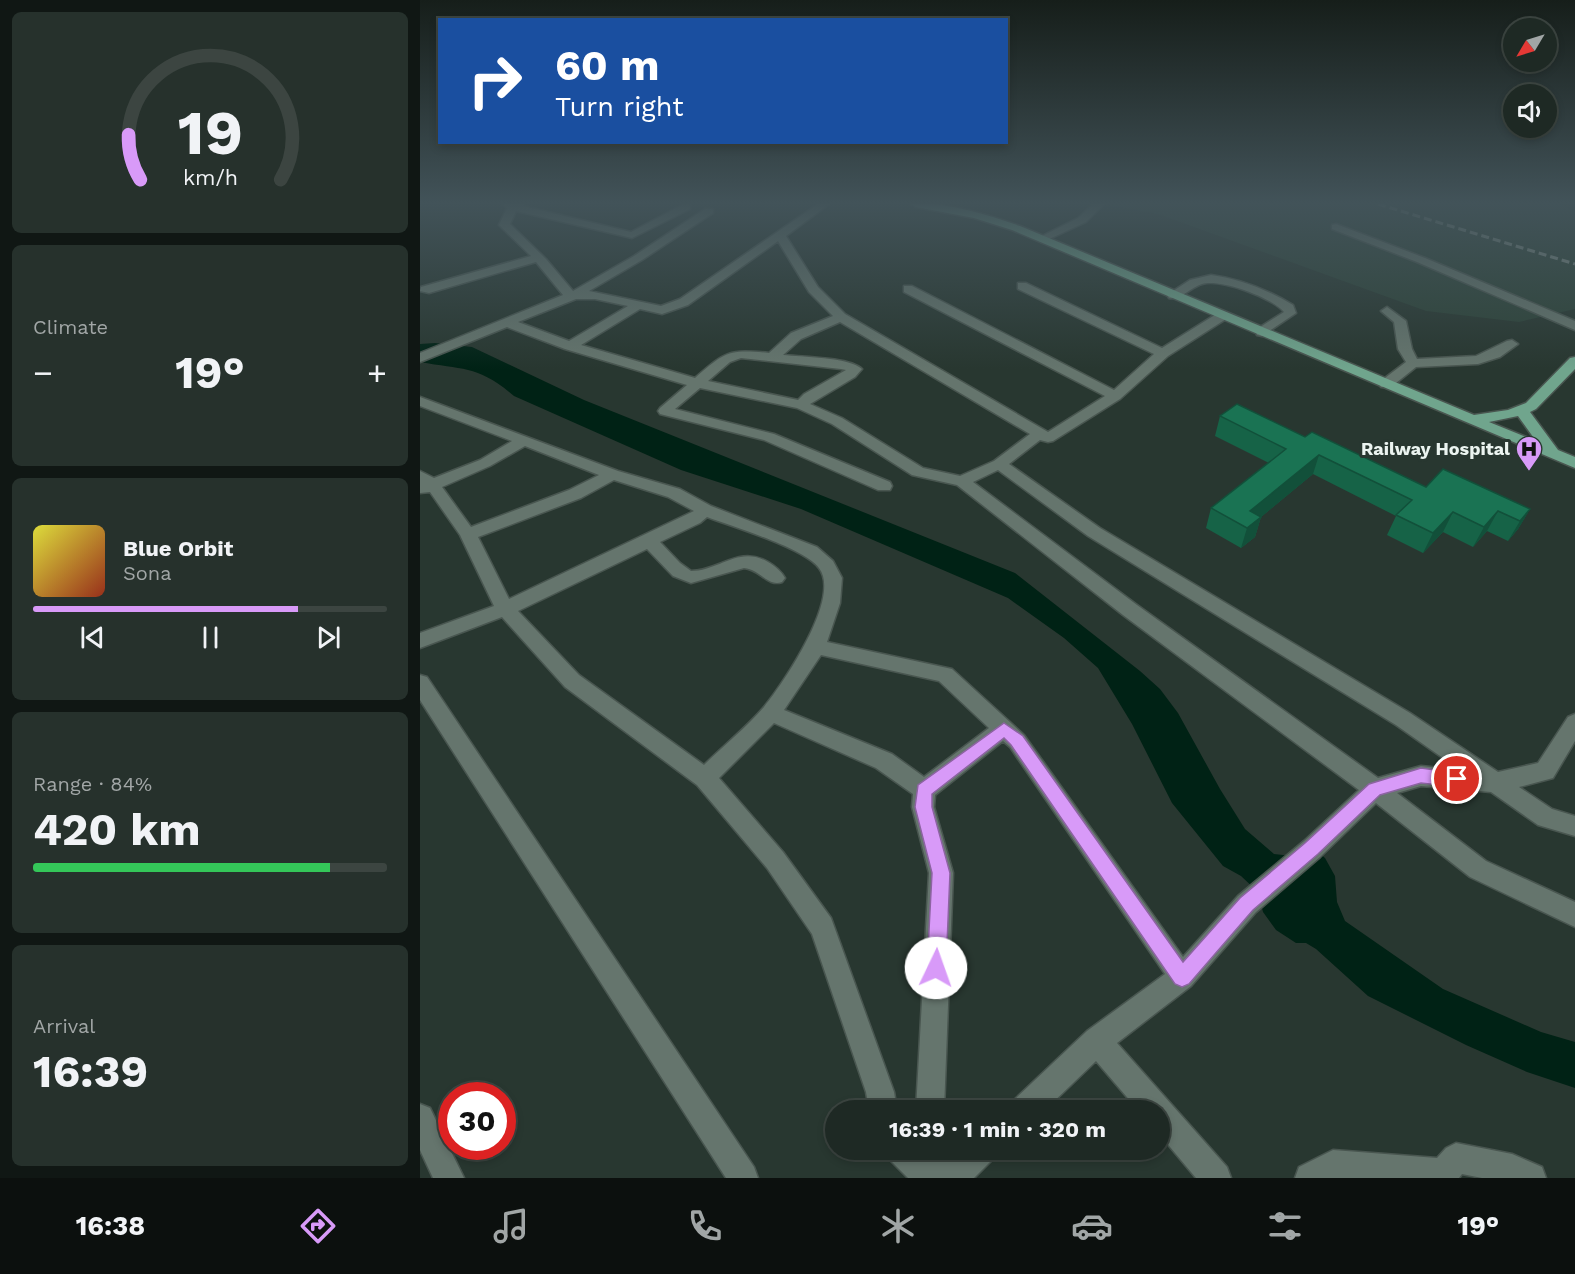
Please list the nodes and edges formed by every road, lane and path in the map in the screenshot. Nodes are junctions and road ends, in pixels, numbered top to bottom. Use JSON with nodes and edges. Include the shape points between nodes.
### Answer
{"nodes":[{"id":1,"x":534,"y":259,"type":"edge"},
{"id":2,"x":539,"y":259,"type":"edge"},
{"id":3,"x":636,"y":259,"type":"edge"},
{"id":4,"x":747,"y":259,"type":"edge"},
{"id":5,"x":796,"y":259,"type":"edge"},
{"id":6,"x":1088,"y":259,"type":"edge"},
{"id":7,"x":1418,"y":259,"type":"edge"},
{"id":8,"x":1022,"y":286,"type":"dead end"},
{"id":9,"x":908,"y":289,"type":"dead end"},
{"id":10,"x":424,"y":290,"type":"dead end"},
{"id":11,"x":1173,"y":295,"type":"junction"},
{"id":12,"x":574,"y":296,"type":"junction"},
{"id":13,"x":638,"y":305,"type":"junction"},
{"id":14,"x":1387,"y":311,"type":"dead end"},
{"id":15,"x":1222,"y":316,"type":"junction"},
{"id":16,"x":841,"y":317,"type":"junction"},
{"id":17,"x":508,"y":322,"type":"junction"},
{"id":18,"x":1575,"y":326,"type":"edge"},
{"id":19,"x":1262,"y":332,"type":"junction"},
{"id":20,"x":1512,"y":344,"type":"dead end"},
{"id":21,"x":570,"y":346,"type":"junction"},
{"id":22,"x":1163,"y":353,"type":"junction"},
{"id":23,"x":772,"y":357,"type":"junction"},
{"id":24,"x":420,"y":358,"type":"edge"},
{"id":25,"x":1575,"y":361,"type":"edge"},
{"id":26,"x":1413,"y":363,"type":"junction"},
{"id":27,"x":696,"y":383,"type":"junction"},
{"id":28,"x":1386,"y":384,"type":"junction"},
{"id":29,"x":1115,"y":396,"type":"junction"},
{"id":30,"x":420,"y":401,"type":"edge"},
{"id":31,"x":801,"y":405,"type":"junction"},
{"id":32,"x":1522,"y":411,"type":"junction"},
{"id":33,"x":1471,"y":420,"type":"junction"},
{"id":34,"x":1040,"y":433,"type":"junction"},
{"id":35,"x":524,"y":441,"type":"junction"},
{"id":36,"x":1552,"y":453,"type":"junction"},
{"id":37,"x":1575,"y":463,"type":"edge"},
{"id":38,"x":999,"y":464,"type":"junction"},
{"id":39,"x":612,"y":474,"type":"junction"},
{"id":40,"x":962,"y":481,"type":"junction"},
{"id":41,"x":424,"y":483,"type":"edge"},
{"id":42,"x":884,"y":486,"type":"dead end"},
{"id":43,"x":690,"y":502,"type":"junction"},
{"id":44,"x":468,"y":534,"type":"junction"},
{"id":45,"x":649,"y":540,"type":"junction"},
{"id":46,"x":776,"y":578,"type":"dead end"},
{"id":47,"x":506,"y":609,"type":"junction"},
{"id":48,"x":420,"y":641,"type":"edge"},
{"id":49,"x":816,"y":646,"type":"junction"},
{"id":50,"x":420,"y":683,"type":"edge"},
{"id":51,"x":771,"y":713,"type":"junction"},
{"id":52,"x":1575,"y":723,"type":"edge"},
{"id":53,"x":1004,"y":729,"type":"junction"},
{"id":54,"x":705,"y":778,"type":"junction"},
{"id":55,"x":1493,"y":783,"type":"junction"},
{"id":56,"x":1375,"y":789,"type":"junction"},
{"id":57,"x":924,"y":790,"type":"junction"},
{"id":58,"x":1575,"y":826,"type":"edge"},
{"id":59,"x":1575,"y":915,"type":"edge"},
{"id":60,"x":1182,"y":977,"type":"junction"},
{"id":61,"x":1097,"y":1041,"type":"junction"},
{"id":62,"x":881,"y":1100,"type":"edge"},
{"id":63,"x":930,"y":1100,"type":"edge"},
{"id":64,"x":1035,"y":1100,"type":"edge"},
{"id":65,"x":1148,"y":1100,"type":"edge"},
{"id":66,"x":420,"y":1118,"type":"edge"},
{"id":67,"x":1170,"y":1126,"type":"edge"},
{"id":68,"x":922,"y":1160,"type":"edge"},
{"id":69,"x":960,"y":1160,"type":"edge"},
{"id":70,"x":941,"y":1169,"type":"edge"},
{"id":71,"x":1445,"y":1176,"type":"edge"},
{"id":72,"x":449,"y":1178,"type":"edge"},
{"id":73,"x":743,"y":1178,"type":"edge"},
{"id":74,"x":1216,"y":1178,"type":"edge"},
{"id":75,"x":1310,"y":1178,"type":"edge"},
{"id":76,"x":1531,"y":1178,"type":"edge"}],
"edges":[{"from":1,"to":10,"type":"street"},
{"from":2,"to":12,"type":"street","via":[[566,292]]},
{"from":3,"to":12,"type":"street"},
{"from":4,"to":13,"type":"street","via":[[684,302],[662,310]]},
{"from":5,"to":16,"type":"street","via":[[813,289]]},
{"from":6,"to":11,"type":"main road"},
{"from":7,"to":18,"type":"street"},
{"from":8,"to":22,"type":"street"},
{"from":9,"to":29,"type":"street"},
{"from":11,"to":15,"type":"main road"},
{"from":11,"to":19,"type":"street","via":[[1200,281],[1221,279],[1290,308],[1290,313]]},
{"from":12,"to":13,"type":"street","via":[[596,295]]},
{"from":12,"to":17,"type":"street"},
{"from":13,"to":21,"type":"street"},
{"from":14,"to":26,"type":"street","via":[[1400,321],[1405,350]]},
{"from":15,"to":19,"type":"main road"},
{"from":15,"to":22,"type":"street"},
{"from":16,"to":23,"type":"street","via":[[796,336]]},
{"from":16,"to":34,"type":"street"},
{"from":17,"to":21,"type":"street"},
{"from":17,"to":24,"type":"street"},
{"from":19,"to":28,"type":"main road"},
{"from":20,"to":26,"type":"street","via":[[1478,360]]},
{"from":21,"to":27,"type":"street"},
{"from":22,"to":29,"type":"street"},
{"from":23,"to":27,"type":"street","via":[[740,354],[725,359]]},
{"from":23,"to":31,"type":"street","via":[[855,369]]},
{"from":25,"to":32,"type":"main road"},
{"from":26,"to":28,"type":"street"},
{"from":27,"to":31,"type":"street"},
{"from":27,"to":42,"type":"street","via":[[665,411],[769,437]]},
{"from":28,"to":33,"type":"main road"},
{"from":29,"to":34,"type":"street","via":[[1048,438]]},
{"from":30,"to":35,"type":"street"},
{"from":31,"to":40,"type":"street","via":[[837,421],[918,472]]},
{"from":32,"to":33,"type":"main road"},
{"from":32,"to":36,"type":"main road"},
{"from":33,"to":36,"type":"main road"},
{"from":34,"to":38,"type":"street"},
{"from":35,"to":39,"type":"street"},
{"from":35,"to":41,"type":"street","via":[[485,463]]},
{"from":36,"to":37,"type":"main road"},
{"from":38,"to":40,"type":"street"},
{"from":38,"to":55,"type":"street","via":[[1094,532],[1403,720]]},
{"from":39,"to":43,"type":"street"},
{"from":39,"to":44,"type":"street","via":[[575,494]]},
{"from":40,"to":56,"type":"street"},
{"from":41,"to":44,"type":"street"},
{"from":43,"to":45,"type":"street","via":[[694,519]]},
{"from":43,"to":49,"type":"street","via":[[811,551],[827,565],[833,578],[831,603]]},
{"from":44,"to":47,"type":"street"},
{"from":45,"to":46,"type":"street","via":[[689,577],[745,561],[764,566]]},
{"from":45,"to":47,"type":"street"},
{"from":47,"to":48,"type":"street"},
{"from":47,"to":54,"type":"street","via":[[572,681]]},
{"from":49,"to":51,"type":"street"},
{"from":49,"to":53,"type":"street","via":[[945,675]]},
{"from":50,"to":73,"type":"street"},
{"from":51,"to":54,"type":"street"},
{"from":51,"to":57,"type":"street","via":[[884,761]]},
{"from":52,"to":55,"type":"street","via":[[1545,771]]},
{"from":53,"to":57,"type":"street"},
{"from":53,"to":60,"type":"street","via":[[1017,741]]},
{"from":54,"to":62,"type":"street","via":[[775,860],[822,927]]},
{"from":55,"to":56,"type":"street","via":[[1421,776]]},
{"from":55,"to":58,"type":"street","via":[[1546,818]]},
{"from":56,"to":59,"type":"street","via":[[1478,869]]},
{"from":56,"to":60,"type":"street","via":[[1247,904]]},
{"from":57,"to":63,"type":"street","via":[[923,807],[941,873]]},
{"from":60,"to":61,"type":"street"},
{"from":61,"to":64,"type":"street"},
{"from":61,"to":65,"type":"street"},
{"from":66,"to":72,"type":"street"},
{"from":67,"to":74,"type":"street"},
{"from":68,"to":70,"type":"street"},
{"from":69,"to":70,"type":"street"},
{"from":71,"to":75,"type":"street","via":[[1333,1165]]},
{"from":71,"to":76,"type":"street","via":[[1456,1158],[1512,1169]]}]}
